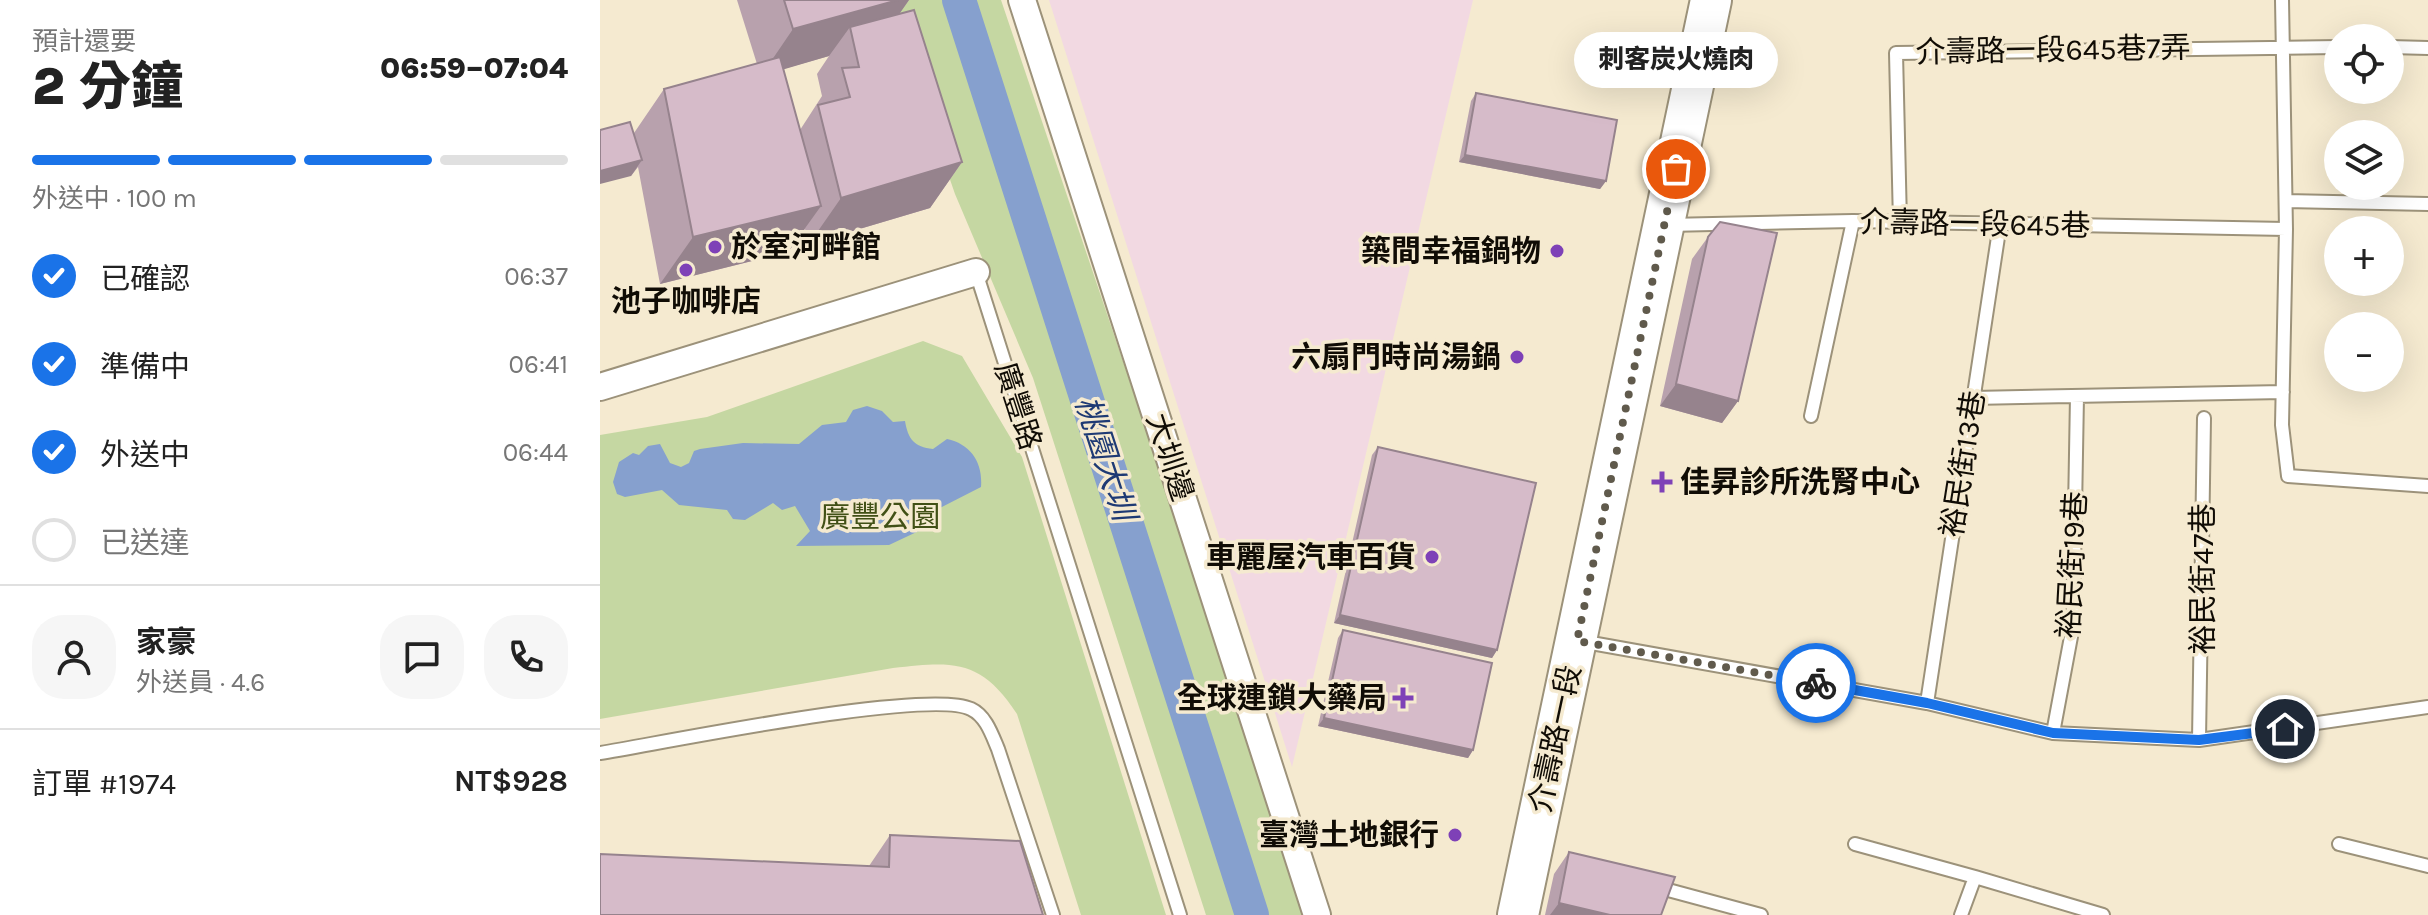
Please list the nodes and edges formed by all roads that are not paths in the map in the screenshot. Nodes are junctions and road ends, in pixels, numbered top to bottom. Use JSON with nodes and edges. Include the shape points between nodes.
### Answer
{"nodes":[{"id":1,"x":1022,"y":0,"type":"edge"},
{"id":2,"x":1711,"y":0,"type":"edge"},
{"id":3,"x":2282,"y":0,"type":"edge"},
{"id":4,"x":2283,"y":47,"type":"junction"},
{"id":5,"x":2324,"y":47,"type":"edge"},
{"id":6,"x":2404,"y":47,"type":"edge"},
{"id":7,"x":2428,"y":48,"type":"edge"},
{"id":8,"x":2286,"y":201,"type":"junction"},
{"id":9,"x":2428,"y":204,"type":"edge"},
{"id":10,"x":1853,"y":221,"type":"junction"},
{"id":11,"x":1900,"y":223,"type":"junction"},
{"id":12,"x":2000,"y":224,"type":"junction"},
{"id":13,"x":1665,"y":225,"type":"junction"},
{"id":14,"x":2286,"y":229,"type":"junction"},
{"id":15,"x":976,"y":272,"type":"joint"},
{"id":16,"x":600,"y":387,"type":"edge"},
{"id":17,"x":2283,"y":392,"type":"junction"},
{"id":18,"x":2077,"y":396,"type":"junction"},
{"id":19,"x":1973,"y":398,"type":"junction"},
{"id":20,"x":1811,"y":416,"type":"dead end"},
{"id":21,"x":2204,"y":418,"type":"dead end"},
{"id":22,"x":2428,"y":486,"type":"edge"},
{"id":23,"x":1577,"y":641,"type":"junction"},
{"id":24,"x":1927,"y":703,"type":"junction"},
{"id":25,"x":2428,"y":707,"type":"edge"},
{"id":26,"x":2053,"y":733,"type":"junction"},
{"id":27,"x":2199,"y":740,"type":"junction"},
{"id":28,"x":600,"y":753,"type":"edge"},
{"id":29,"x":1855,"y":844,"type":"dead end"},
{"id":30,"x":2339,"y":844,"type":"dead end"},
{"id":31,"x":2428,"y":866,"type":"edge"},
{"id":32,"x":1975,"y":877,"type":"junction"},
{"id":33,"x":1637,"y":884,"type":"edge"},
{"id":34,"x":1053,"y":915,"type":"edge"},
{"id":35,"x":1180,"y":915,"type":"edge"},
{"id":36,"x":1317,"y":915,"type":"edge"},
{"id":37,"x":1518,"y":915,"type":"edge"},
{"id":38,"x":1761,"y":915,"type":"edge"},
{"id":39,"x":1961,"y":915,"type":"edge"},
{"id":40,"x":2103,"y":915,"type":"edge"}],
"edges":[{"from":1,"to":36,"type":"street","name":"大圳邊"},
{"from":2,"to":13,"type":"main road","name":"介壽路一段"},
{"from":3,"to":4,"type":"lane"},
{"from":4,"to":5,"type":"lane"},
{"from":4,"to":8,"type":"lane"},
{"from":4,"to":11,"type":"lane","name":"介壽路一段645巷7弄","via":[[1896,53]]},
{"from":6,"to":7,"type":"lane"},
{"from":8,"to":9,"type":"lane"},
{"from":8,"to":14,"type":"lane"},
{"from":10,"to":11,"type":"lane","name":"介壽路一段645巷"},
{"from":10,"to":13,"type":"lane","name":"介壽路一段645巷"},
{"from":10,"to":20,"type":"lane"},
{"from":11,"to":12,"type":"lane","name":"介壽路一段645巷"},
{"from":12,"to":14,"type":"lane","name":"介壽路一段645巷"},
{"from":12,"to":19,"type":"lane","name":"裕民街13巷"},
{"from":13,"to":23,"type":"main road","name":"介壽路一段"},
{"from":14,"to":17,"type":"lane"},
{"from":15,"to":16,"type":"street","name":"廣豐路"},
{"from":15,"to":35,"type":"lane","name":"廣豐路"},
{"from":17,"to":18,"type":"lane"},
{"from":17,"to":22,"type":"lane","via":[[2288,476]]},
{"from":18,"to":19,"type":"lane"},
{"from":18,"to":26,"type":"lane","name":"裕民街19巷","via":[[2073,626]]},
{"from":19,"to":24,"type":"lane","name":"裕民街13巷"},
{"from":21,"to":27,"type":"lane","name":"裕民街47巷"},
{"from":23,"to":24,"type":"lane"},
{"from":23,"to":37,"type":"main road","name":"介壽路一段","via":[[1536,865]]},
{"from":24,"to":26,"type":"lane"},
{"from":25,"to":27,"type":"lane"},
{"from":26,"to":27,"type":"lane"},
{"from":28,"to":34,"type":"lane","via":[[881,707],[950,703],[973,710],[998,749]]},
{"from":29,"to":32,"type":"lane"},
{"from":30,"to":31,"type":"lane"},
{"from":32,"to":39,"type":"lane"},
{"from":32,"to":40,"type":"lane"},
{"from":33,"to":38,"type":"lane"}]}
